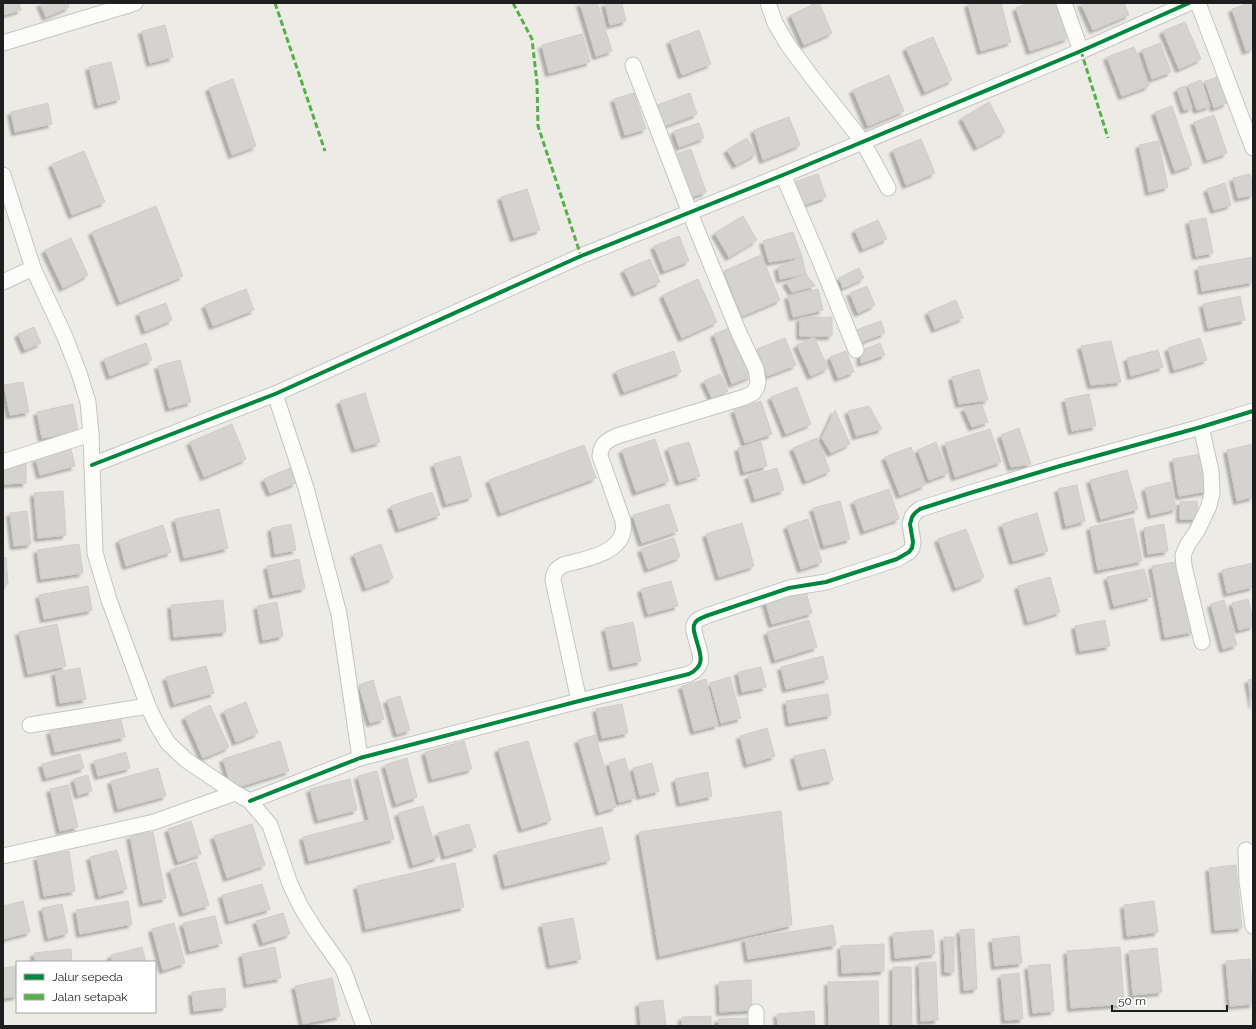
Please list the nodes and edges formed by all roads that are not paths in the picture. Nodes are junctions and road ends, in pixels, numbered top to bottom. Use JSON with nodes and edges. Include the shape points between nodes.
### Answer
{"nodes":[{"id":1,"x":135,"y":3,"type":"edge"},
{"id":2,"x":768,"y":3,"type":"edge"},
{"id":3,"x":1064,"y":3,"type":"edge"},
{"id":4,"x":1189,"y":3,"type":"edge"},
{"id":5,"x":1198,"y":3,"type":"edge"},
{"id":6,"x":3,"y":43,"type":"edge"},
{"id":7,"x":1081,"y":51,"type":"junction"},
{"id":8,"x":633,"y":65,"type":"dead end"},
{"id":9,"x":863,"y":142,"type":"junction"},
{"id":10,"x":1253,"y":148,"type":"edge"},
{"id":11,"x":3,"y":175,"type":"edge"},
{"id":12,"x":783,"y":175,"type":"junction"},
{"id":13,"x":888,"y":188,"type":"dead end"},
{"id":14,"x":690,"y":213,"type":"junction"},
{"id":15,"x":33,"y":268,"type":"junction"},
{"id":16,"x":3,"y":282,"type":"edge"},
{"id":17,"x":856,"y":350,"type":"dead end"},
{"id":18,"x":275,"y":394,"type":"junction"},
{"id":19,"x":1253,"y":411,"type":"edge"},
{"id":20,"x":1201,"y":427,"type":"junction"},
{"id":21,"x":91,"y":434,"type":"junction"},
{"id":22,"x":3,"y":462,"type":"edge"},
{"id":23,"x":92,"y":465,"type":"junction"},
{"id":24,"x":1202,"y":642,"type":"dead end"},
{"id":25,"x":579,"y":701,"type":"junction"},
{"id":26,"x":148,"y":706,"type":"junction"},
{"id":27,"x":30,"y":725,"type":"dead end"},
{"id":28,"x":360,"y":758,"type":"junction"},
{"id":29,"x":235,"y":793,"type":"junction"},
{"id":30,"x":250,"y":801,"type":"junction"},
{"id":31,"x":1246,"y":850,"type":"dead end"},
{"id":32,"x":3,"y":856,"type":"edge"},
{"id":33,"x":1253,"y":926,"type":"edge"},
{"id":34,"x":364,"y":1026,"type":"edge"}],
"edges":[{"from":1,"to":6,"type":"street"},
{"from":2,"to":9,"type":"street","via":[[775,23],[788,45]]},
{"from":3,"to":7,"type":"street"},
{"from":4,"to":7,"type":"street"},
{"from":5,"to":10,"type":"street"},
{"from":7,"to":9,"type":"street"},
{"from":8,"to":14,"type":"street"},
{"from":9,"to":12,"type":"street"},
{"from":9,"to":13,"type":"street"},
{"from":11,"to":15,"type":"street"},
{"from":12,"to":14,"type":"street"},
{"from":12,"to":17,"type":"street"},
{"from":14,"to":18,"type":"street","via":[[581,256]]},
{"from":14,"to":25,"type":"street","via":[[756,369],[757,387],[753,393],[745,397],[617,436],[602,446],[600,456],[623,521],[621,537],[614,547],[606,552],[557,569],[553,580]]},
{"from":15,"to":16,"type":"street"},
{"from":15,"to":21,"type":"street","via":[[79,373],[88,402]]},
{"from":18,"to":23,"type":"street"},
{"from":18,"to":28,"type":"street","via":[[306,488],[339,614]]},
{"from":19,"to":20,"type":"street"},
{"from":20,"to":24,"type":"street","via":[[1211,471],[1212,493],[1206,513],[1183,555]]},
{"from":20,"to":25,"type":"street","via":[[970,492],[920,509],[912,517],[910,524],[912,548],[897,559],[826,582],[789,588],[699,619],[694,624],[694,630],[701,659],[700,666],[695,672]]},
{"from":21,"to":22,"type":"street"},
{"from":21,"to":23,"type":"street"},
{"from":23,"to":26,"type":"street","via":[[95,553],[109,600]]},
{"from":25,"to":28,"type":"street"},
{"from":26,"to":27,"type":"street"},
{"from":26,"to":29,"type":"street","via":[[168,743],[186,760]]},
{"from":28,"to":30,"type":"street"},
{"from":29,"to":30,"type":"street"},
{"from":29,"to":32,"type":"street","via":[[154,822]]},
{"from":30,"to":34,"type":"street","via":[[270,824],[290,884],[314,928],[343,969]]},
{"from":31,"to":33,"type":"street"}]}
